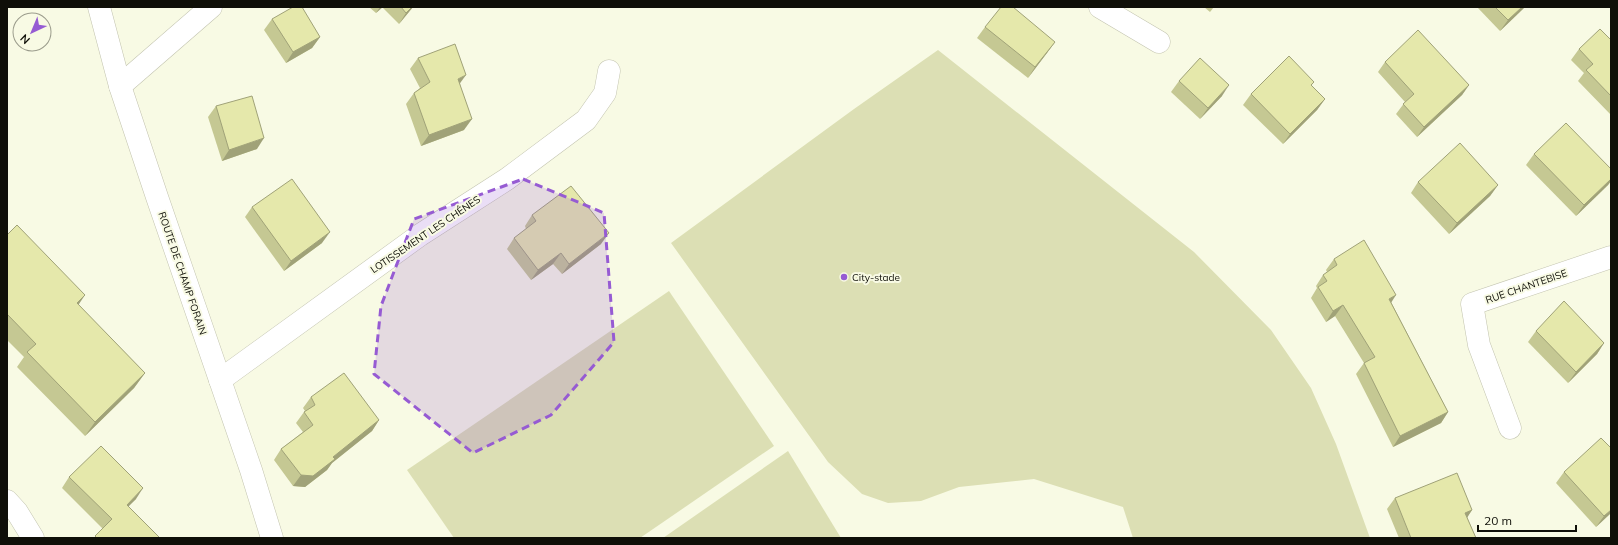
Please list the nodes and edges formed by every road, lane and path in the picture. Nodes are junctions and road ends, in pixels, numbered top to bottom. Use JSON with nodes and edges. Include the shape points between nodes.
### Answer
{"nodes":[{"id":1,"x":99,"y":7,"type":"edge"},
{"id":2,"x":211,"y":7,"type":"edge"},
{"id":3,"x":1100,"y":7,"type":"edge"},
{"id":4,"x":1159,"y":42,"type":"dead end"},
{"id":5,"x":609,"y":71,"type":"dead end"},
{"id":6,"x":120,"y":86,"type":"junction"},
{"id":7,"x":1611,"y":257,"type":"edge"},
{"id":8,"x":220,"y":380,"type":"junction"},
{"id":9,"x":1510,"y":428,"type":"dead end"},
{"id":10,"x":7,"y":501,"type":"edge"},
{"id":11,"x":33,"y":538,"type":"edge"},
{"id":12,"x":272,"y":538,"type":"edge"}],
"edges":[{"from":1,"to":6,"type":"street","name":"ROUTE DE CHAMP FORAIN"},
{"from":2,"to":6,"type":"street"},
{"from":3,"to":4,"type":"street"},
{"from":5,"to":8,"type":"street","name":"LOTISSEMENT LES CHÊNES","via":[[605,93],[586,120],[507,179],[420,235]]},
{"from":6,"to":8,"type":"street","name":"ROUTE DE CHAMP FORAIN"},
{"from":7,"to":9,"type":"street","name":"RUE CHANTEBISE","via":[[1472,304],[1479,344]]},
{"from":8,"to":12,"type":"street","name":"ROUTE DE CHAMP FORAIN"},
{"from":10,"to":11,"type":"street"}]}
